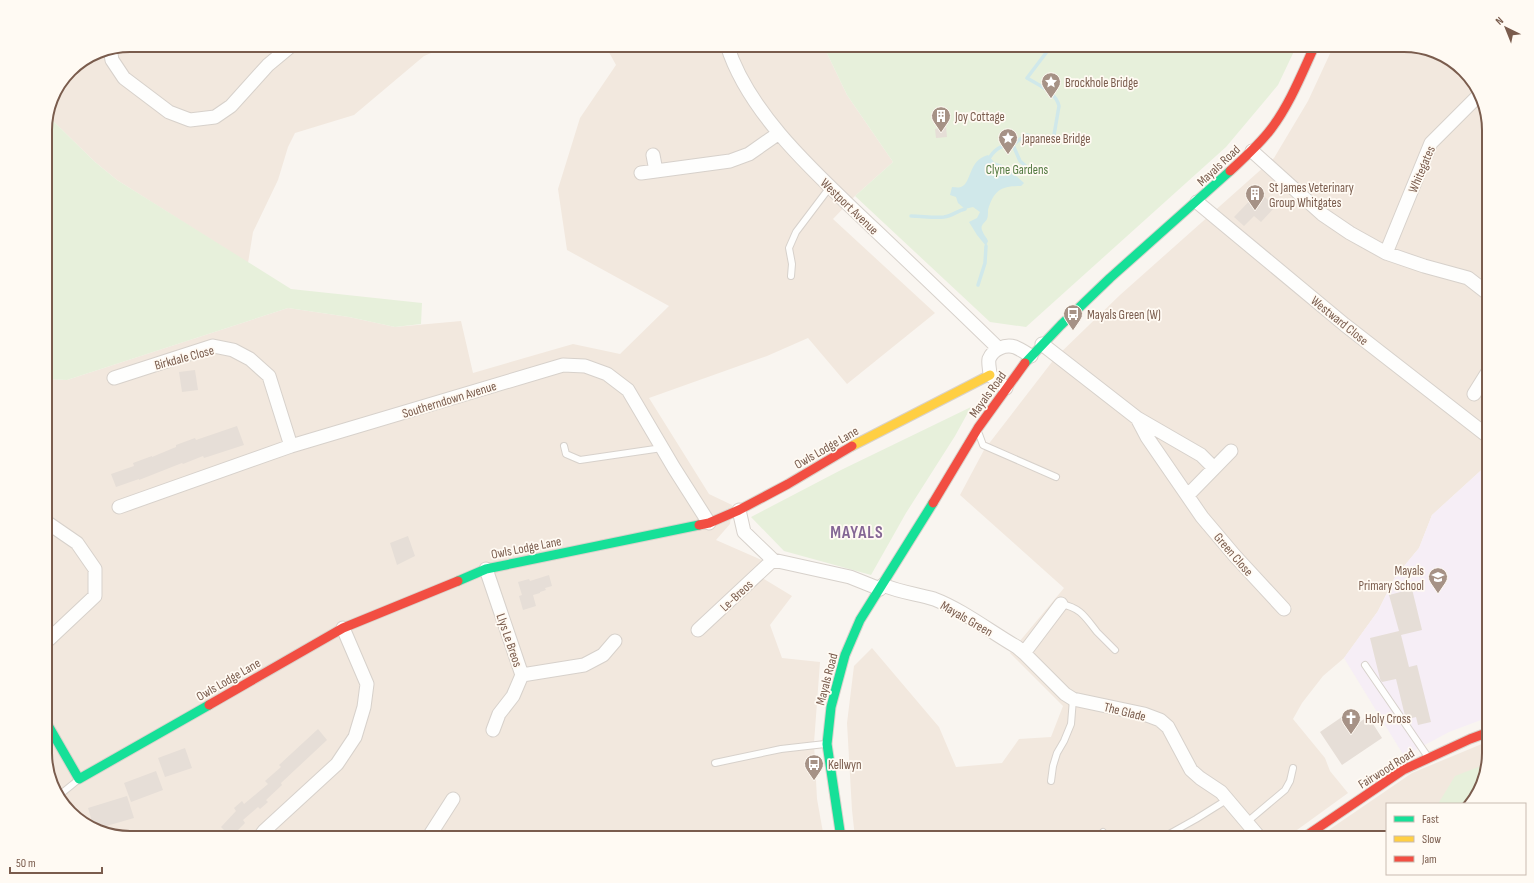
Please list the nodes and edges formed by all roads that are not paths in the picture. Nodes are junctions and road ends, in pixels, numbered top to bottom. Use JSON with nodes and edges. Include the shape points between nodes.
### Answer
{"nodes":[{"id":1,"x":284,"y":52,"type":"edge"},
{"id":2,"x":729,"y":52,"type":"edge"},
{"id":3,"x":1312,"y":52,"type":"edge"},
{"id":4,"x":111,"y":55,"type":"edge"},
{"id":5,"x":1476,"y":98,"type":"dead end"},
{"id":6,"x":779,"y":133,"type":"junction"},
{"id":7,"x":1252,"y":151,"type":"junction"},
{"id":8,"x":653,"y":154,"type":"dead end"},
{"id":9,"x":656,"y":171,"type":"junction"},
{"id":10,"x":641,"y":173,"type":"dead end"},
{"id":11,"x":830,"y":187,"type":"junction"},
{"id":12,"x":1197,"y":202,"type":"junction"},
{"id":13,"x":1386,"y":253,"type":"junction"},
{"id":14,"x":791,"y":276,"type":"dead end"},
{"id":15,"x":1482,"y":289,"type":"edge"},
{"id":16,"x":1042,"y":344,"type":"junction"},
{"id":17,"x":998,"y":348,"type":"junction"},
{"id":18,"x":1031,"y":356,"type":"junction"},
{"id":19,"x":990,"y":375,"type":"junction"},
{"id":20,"x":114,"y":378,"type":"dead end"},
{"id":21,"x":1482,"y":385,"type":"edge"},
{"id":22,"x":1006,"y":388,"type":"junction"},
{"id":23,"x":1474,"y":394,"type":"dead end"},
{"id":24,"x":1137,"y":418,"type":"junction"},
{"id":25,"x":978,"y":428,"type":"junction"},
{"id":26,"x":1482,"y":432,"type":"edge"},
{"id":27,"x":291,"y":446,"type":"junction"},
{"id":28,"x":564,"y":446,"type":"dead end"},
{"id":29,"x":662,"y":448,"type":"junction"},
{"id":30,"x":1231,"y":450,"type":"dead end"},
{"id":31,"x":1214,"y":468,"type":"junction"},
{"id":32,"x":1056,"y":477,"type":"dead end"},
{"id":33,"x":1188,"y":495,"type":"junction"},
{"id":34,"x":119,"y":507,"type":"dead end"},
{"id":35,"x":739,"y":510,"type":"junction"},
{"id":36,"x":709,"y":523,"type":"junction"},
{"id":37,"x":52,"y":526,"type":"edge"},
{"id":38,"x":773,"y":560,"type":"junction"},
{"id":39,"x":486,"y":569,"type":"junction"},
{"id":40,"x":882,"y":587,"type":"junction"},
{"id":41,"x":1061,"y":604,"type":"joint"},
{"id":42,"x":1284,"y":609,"type":"dead end"},
{"id":43,"x":343,"y":628,"type":"junction"},
{"id":44,"x":698,"y":630,"type":"dead end"},
{"id":45,"x":52,"y":636,"type":"edge"},
{"id":46,"x":615,"y":641,"type":"dead end"},
{"id":47,"x":1115,"y":650,"type":"dead end"},
{"id":48,"x":1024,"y":653,"type":"junction"},
{"id":49,"x":1365,"y":665,"type":"dead end"},
{"id":50,"x":522,"y":675,"type":"junction"},
{"id":51,"x":1073,"y":699,"type":"junction"},
{"id":52,"x":493,"y":730,"type":"dead end"},
{"id":53,"x":52,"y":732,"type":"edge"},
{"id":54,"x":1482,"y":735,"type":"edge"},
{"id":55,"x":827,"y":744,"type":"junction"},
{"id":56,"x":1428,"y":757,"type":"junction"},
{"id":57,"x":715,"y":763,"type":"dead end"},
{"id":58,"x":1293,"y":768,"type":"dead end"},
{"id":59,"x":80,"y":779,"type":"junction"},
{"id":60,"x":1051,"y":781,"type":"dead end"},
{"id":61,"x":62,"y":793,"type":"edge"},
{"id":62,"x":453,"y":799,"type":"dead end"},
{"id":63,"x":1228,"y":799,"type":"junction"},
{"id":64,"x":1247,"y":822,"type":"junction"},
{"id":65,"x":264,"y":831,"type":"edge"},
{"id":66,"x":432,"y":831,"type":"edge"},
{"id":67,"x":840,"y":831,"type":"edge"},
{"id":68,"x":1175,"y":831,"type":"edge"},
{"id":69,"x":1254,"y":831,"type":"edge"},
{"id":70,"x":1313,"y":831,"type":"edge"}],
"edges":[{"from":1,"to":4,"type":"street","via":[[268,65],[231,106],[215,117],[190,120],[169,112],[124,78]]},
{"from":2,"to":6,"type":"street","name":"Westport Avenue","via":[[749,93]]},
{"from":3,"to":7,"type":"street","name":"Mayals Road","via":[[1291,96],[1271,129]]},
{"from":5,"to":13,"type":"street","name":"Whitegates","via":[[1431,143]]},
{"from":6,"to":9,"type":"street","via":[[749,154],[730,161]]},
{"from":6,"to":11,"type":"street","name":"Westport Avenue"},
{"from":7,"to":12,"type":"street","name":"Mayals Road"},
{"from":7,"to":13,"type":"street","via":[[1322,214]]},
{"from":8,"to":9,"type":"street"},
{"from":9,"to":10,"type":"street"},
{"from":11,"to":14,"type":"lane","via":[[796,232],[789,248]]},
{"from":11,"to":17,"type":"street","name":"Westport Avenue"},
{"from":12,"to":16,"type":"street","name":"Mayals Road","via":[[1110,278]]},
{"from":12,"to":26,"type":"street","name":"Westward Close","via":[[1345,325]]},
{"from":13,"to":15,"type":"street","via":[[1468,278]]},
{"from":16,"to":18,"type":"street","name":"Mayals Road"},
{"from":16,"to":24,"type":"street","name":"Green Close"},
{"from":17,"to":18,"type":"street","via":[[1006,345],[1016,347]]},
{"from":17,"to":19,"type":"street","via":[[989,361]]},
{"from":18,"to":22,"type":"street","name":"Mayals Road"},
{"from":19,"to":22,"type":"street"},
{"from":19,"to":35,"type":"street","name":"Owls Lodge Lane","via":[[839,452],[788,484]]},
{"from":20,"to":27,"type":"street","name":"Birkdale Close","via":[[213,346],[233,350],[250,359],[269,376]]},
{"from":21,"to":23,"type":"street"},
{"from":22,"to":25,"type":"street","name":"Mayals Road"},
{"from":24,"to":31,"type":"street","name":"Green Close","via":[[1201,455]]},
{"from":24,"to":33,"type":"street","name":"Green Close","via":[[1147,437]]},
{"from":25,"to":32,"type":"lane","via":[[983,446]]},
{"from":25,"to":40,"type":"street","name":"Mayals Road"},
{"from":27,"to":29,"type":"street","name":"Southerndown Avenue","via":[[563,365],[585,366],[607,374],[628,390]]},
{"from":27,"to":34,"type":"street","name":"Southerndown Avenue"},
{"from":28,"to":29,"type":"lane","via":[[566,454],[580,460]]},
{"from":29,"to":36,"type":"street","name":"Southerndown Avenue"},
{"from":30,"to":31,"type":"street"},
{"from":31,"to":33,"type":"street"},
{"from":33,"to":42,"type":"street","name":"Green Close","via":[[1202,517]]},
{"from":35,"to":36,"type":"street","name":"Owls Lodge Lane"},
{"from":35,"to":38,"type":"street","via":[[744,532]]},
{"from":36,"to":39,"type":"street","name":"Owls Lodge Lane"},
{"from":37,"to":45,"type":"street","via":[[77,543],[95,569],[95,596]]},
{"from":38,"to":40,"type":"street","name":"Mayals Green","via":[[850,577]]},
{"from":38,"to":44,"type":"street","name":"Le-Breos"},
{"from":39,"to":43,"type":"street","name":"Owls Lodge Lane"},
{"from":39,"to":50,"type":"street","name":"Llys Le Breos"},
{"from":40,"to":48,"type":"street","name":"Mayals Green","via":[[933,599],[951,607]]},
{"from":40,"to":55,"type":"street","name":"Mayals Road","via":[[860,620],[845,656],[831,707]]},
{"from":41,"to":47,"type":"lane","via":[[1072,606],[1079,611]]},
{"from":41,"to":48,"type":"street"},
{"from":43,"to":59,"type":"street","name":"Owls Lodge Lane"},
{"from":43,"to":65,"type":"street","via":[[367,684],[364,707],[355,737],[337,764]]},
{"from":46,"to":50,"type":"street","via":[[603,655],[584,665]]},
{"from":48,"to":51,"type":"street","name":"The Glade"},
{"from":49,"to":56,"type":"lane"},
{"from":50,"to":52,"type":"street","name":"Llys Le Breos","via":[[513,696],[499,714]]},
{"from":51,"to":60,"type":"lane","via":[[1071,724],[1057,753]]},
{"from":51,"to":63,"type":"street","name":"The Glade","via":[[1144,714],[1160,720],[1168,727],[1191,770]]},
{"from":53,"to":59,"type":"street"},
{"from":54,"to":56,"type":"street","name":"Fairwood Road"},
{"from":55,"to":57,"type":"lane","via":[[781,749]]},
{"from":55,"to":67,"type":"street","name":"Mayals Road"},
{"from":56,"to":70,"type":"street","name":"Fairwood Road","via":[[1403,770]]},
{"from":58,"to":64,"type":"lane","via":[[1285,790]]},
{"from":59,"to":61,"type":"lane"},
{"from":62,"to":66,"type":"street"},
{"from":63,"to":64,"type":"street","name":"The Glade"},
{"from":63,"to":68,"type":"lane"},
{"from":64,"to":69,"type":"street","name":"The Glade"}]}
